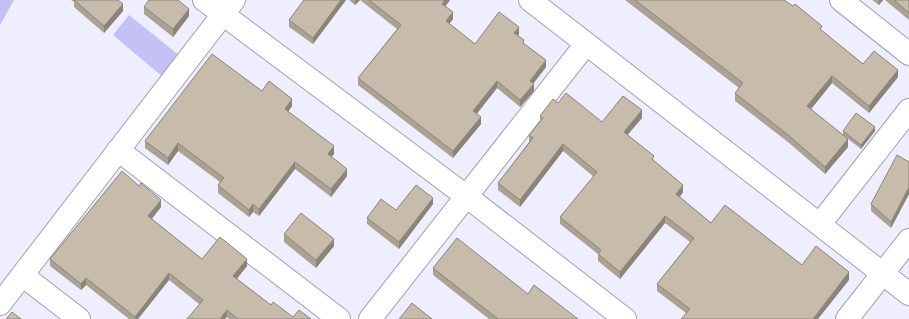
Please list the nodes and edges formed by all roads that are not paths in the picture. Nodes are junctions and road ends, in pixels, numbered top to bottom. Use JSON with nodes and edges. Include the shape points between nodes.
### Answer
{"nodes":[{"id":1,"x":204,"y":0,"type":"edge"},
{"id":2,"x":530,"y":0,"type":"edge"},
{"id":3,"x":841,"y":0,"type":"edge"},
{"id":4,"x":229,"y":7,"type":"edge"},
{"id":5,"x":586,"y":44,"type":"junction"},
{"id":6,"x":909,"y":54,"type":"edge"},
{"id":7,"x":909,"y":110,"type":"edge"},
{"id":8,"x":118,"y":150,"type":"junction"},
{"id":9,"x":466,"y":196,"type":"junction"},
{"id":10,"x":820,"y":224,"type":"junction"},
{"id":11,"x":909,"y":240,"type":"edge"},
{"id":12,"x":883,"y":273,"type":"junction"},
{"id":13,"x":22,"y":275,"type":"junction"},
{"id":14,"x":909,"y":294,"type":"edge"},
{"id":15,"x":0,"y":304,"type":"edge"},
{"id":16,"x":79,"y":319,"type":"edge"},
{"id":17,"x":339,"y":319,"type":"edge"},
{"id":18,"x":370,"y":319,"type":"edge"},
{"id":19,"x":625,"y":319,"type":"edge"},
{"id":20,"x":847,"y":319,"type":"edge"}],
"edges":[{"from":1,"to":4,"type":"street"},
{"from":2,"to":5,"type":"street"},
{"from":3,"to":6,"type":"street"},
{"from":4,"to":8,"type":"street"},
{"from":4,"to":9,"type":"street"},
{"from":5,"to":9,"type":"street"},
{"from":5,"to":10,"type":"street"},
{"from":7,"to":10,"type":"street"},
{"from":8,"to":13,"type":"street"},
{"from":8,"to":17,"type":"street"},
{"from":9,"to":18,"type":"street"},
{"from":9,"to":19,"type":"street"},
{"from":10,"to":12,"type":"street"},
{"from":11,"to":12,"type":"street"},
{"from":12,"to":14,"type":"street"},
{"from":12,"to":20,"type":"street"},
{"from":13,"to":15,"type":"street"},
{"from":13,"to":16,"type":"street"}]}
